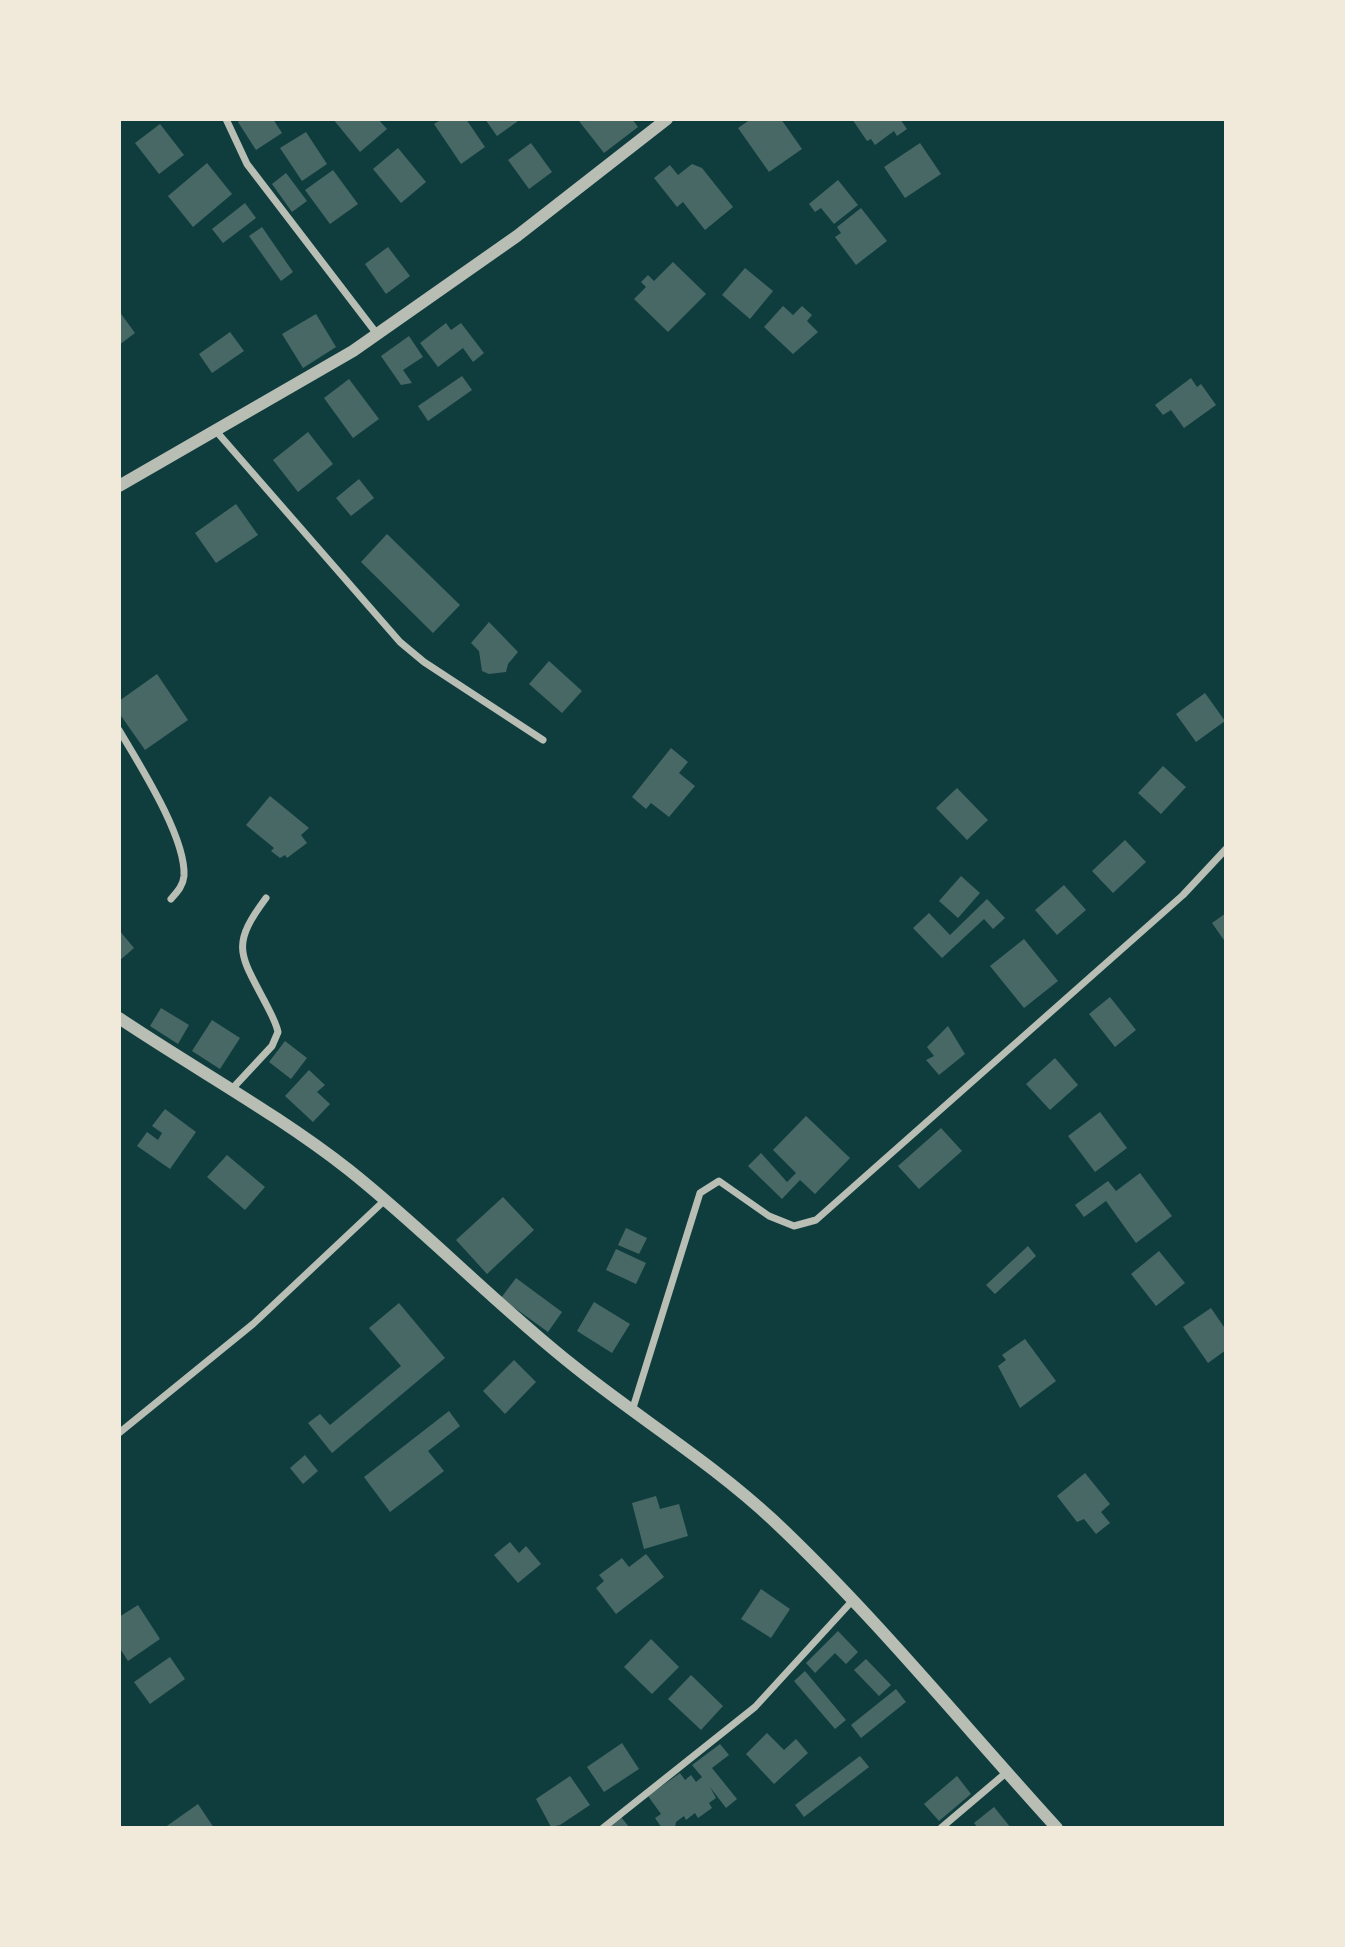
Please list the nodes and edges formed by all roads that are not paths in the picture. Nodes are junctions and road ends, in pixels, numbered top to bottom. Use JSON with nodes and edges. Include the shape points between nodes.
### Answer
{"nodes":[{"id":1,"x":226,"y":119,"type":"edge"},
{"id":2,"x":667,"y":119,"type":"edge"},
{"id":3,"x":377,"y":334,"type":"junction"},
{"id":4,"x":216,"y":431,"type":"junction"},
{"id":5,"x":119,"y":486,"type":"edge"},
{"id":6,"x":119,"y":730,"type":"edge"},
{"id":7,"x":543,"y":740,"type":"dead end"},
{"id":8,"x":1226,"y":849,"type":"edge"},
{"id":9,"x":266,"y":898,"type":"dead end"},
{"id":10,"x":171,"y":899,"type":"dead end"},
{"id":11,"x":119,"y":1018,"type":"edge"},
{"id":12,"x":231,"y":1090,"type":"junction"},
{"id":13,"x":385,"y":1200,"type":"junction"},
{"id":14,"x":632,"y":1411,"type":"junction"},
{"id":15,"x":119,"y":1433,"type":"edge"},
{"id":16,"x":853,"y":1600,"type":"junction"},
{"id":17,"x":1007,"y":1772,"type":"junction"},
{"id":18,"x":603,"y":1828,"type":"edge"},
{"id":19,"x":941,"y":1828,"type":"edge"},
{"id":20,"x":1057,"y":1828,"type":"edge"}],
"edges":[{"from":1,"to":3,"type":"street","via":[[247,164]]},
{"from":2,"to":3,"type":"street","via":[[517,236]]},
{"from":3,"to":4,"type":"street"},
{"from":4,"to":5,"type":"street"},
{"from":4,"to":7,"type":"street","via":[[400,642]]},
{"from":6,"to":10,"type":"street","via":[[152,784],[178,845],[184,874]]},
{"from":8,"to":14,"type":"street","via":[[1172,904],[816,1220],[794,1226],[769,1216],[719,1181],[700,1193]]},
{"from":9,"to":12,"type":"street","via":[[244,929],[242,943],[245,962],[278,1032],[272,1046]]},
{"from":11,"to":12,"type":"street"},
{"from":12,"to":13,"type":"street","via":[[310,1142]]},
{"from":13,"to":14,"type":"street","via":[[523,1325]]},
{"from":13,"to":15,"type":"street","via":[[253,1324]]},
{"from":14,"to":16,"type":"street","via":[[726,1479]]},
{"from":16,"to":17,"type":"street"},
{"from":16,"to":18,"type":"street","via":[[755,1707]]},
{"from":17,"to":19,"type":"street"},
{"from":17,"to":20,"type":"street"}]}
